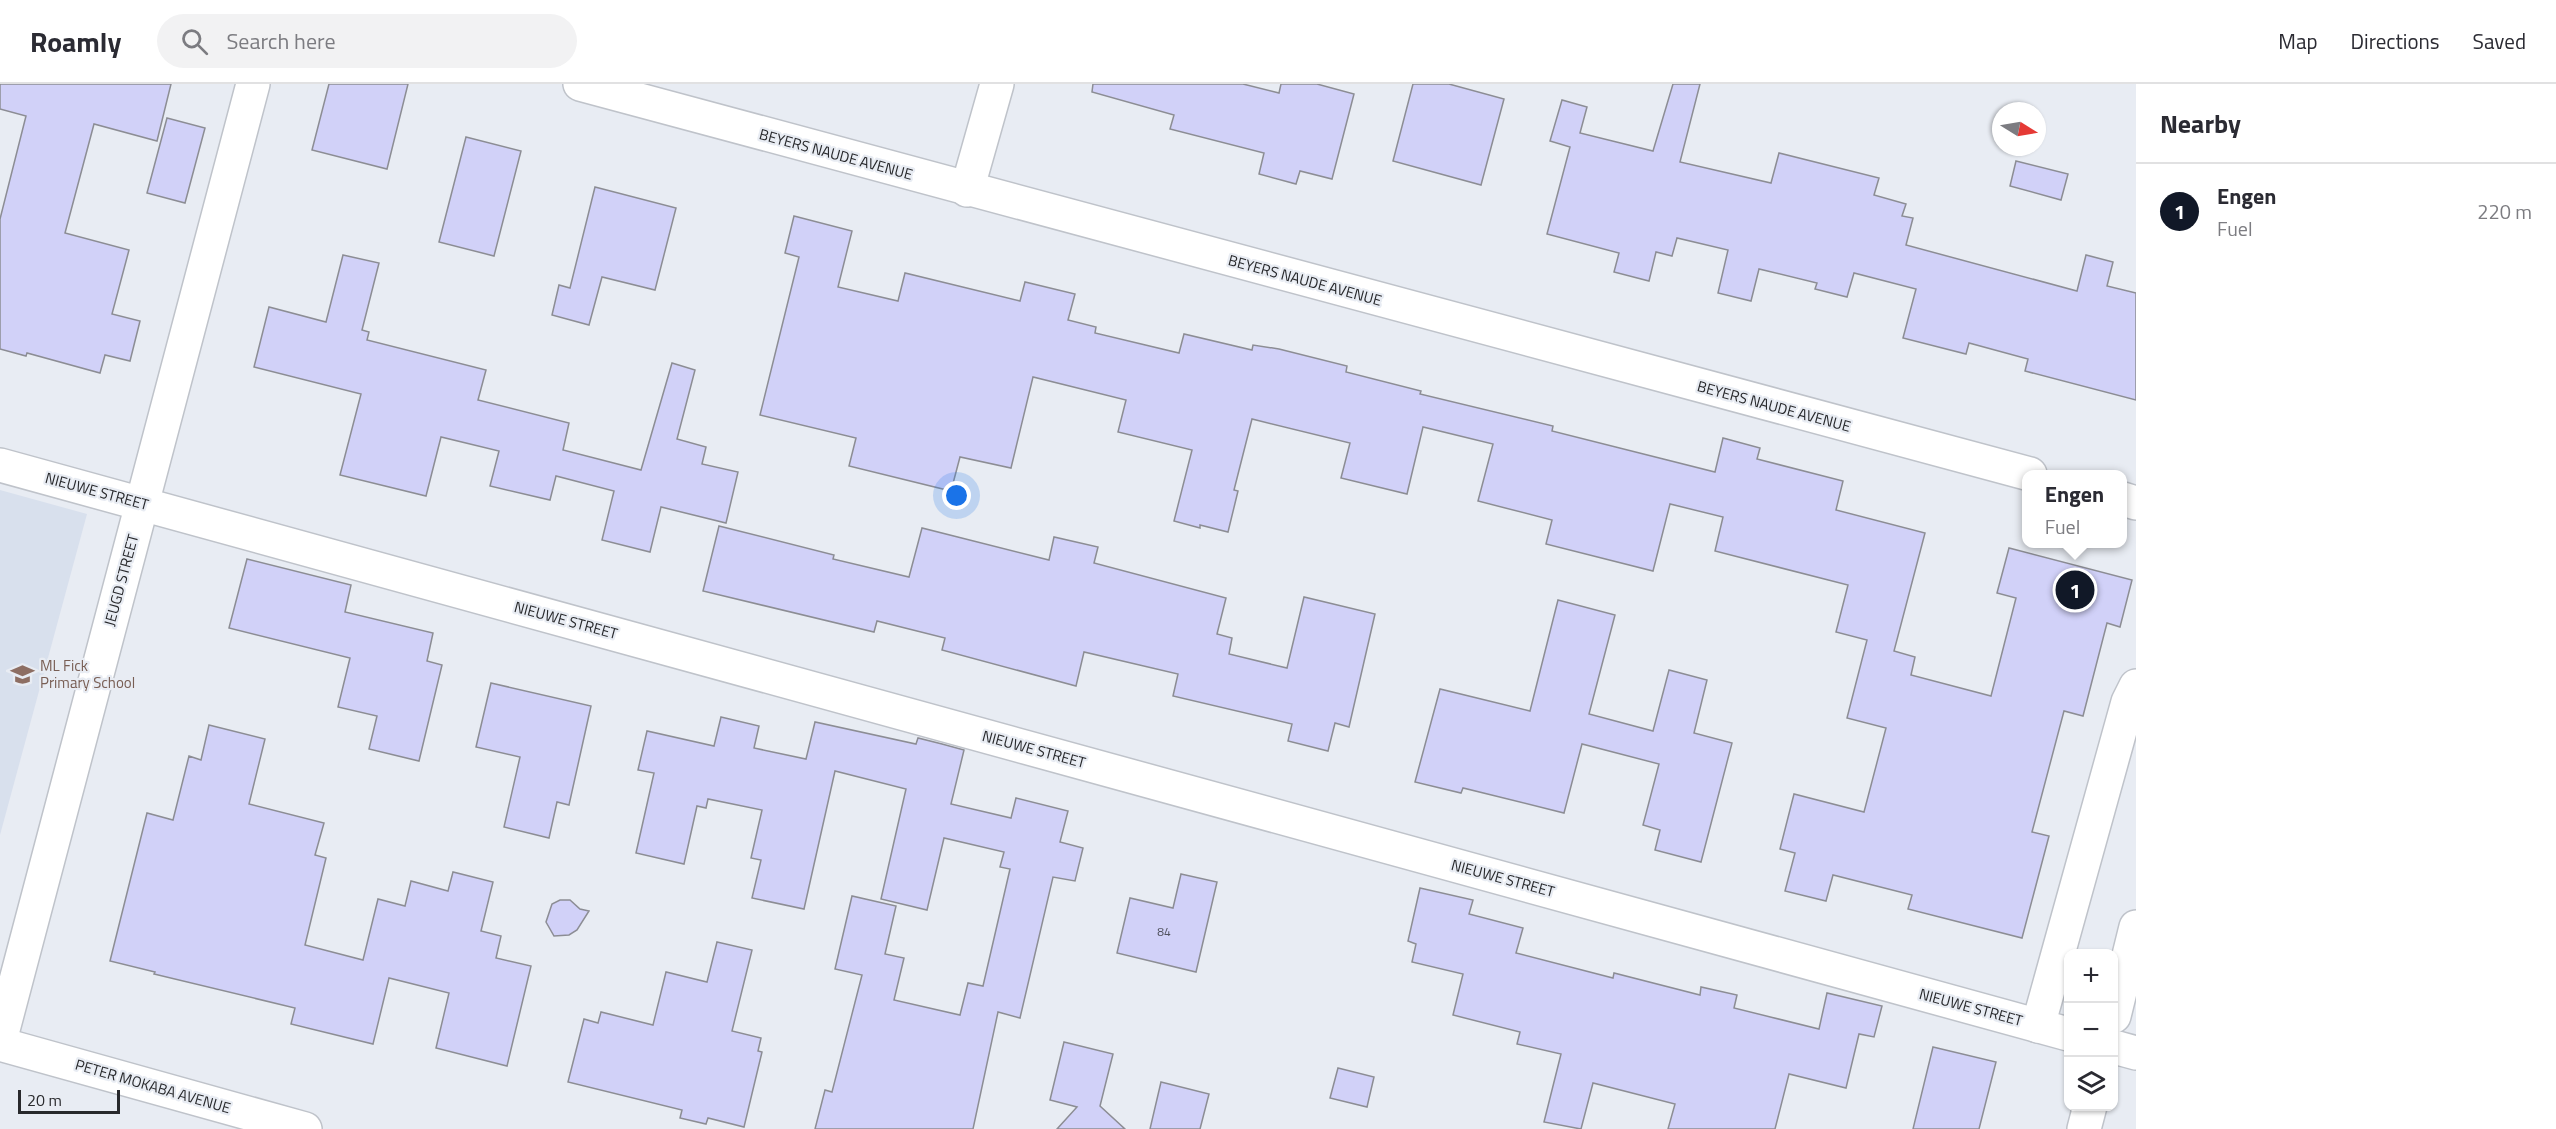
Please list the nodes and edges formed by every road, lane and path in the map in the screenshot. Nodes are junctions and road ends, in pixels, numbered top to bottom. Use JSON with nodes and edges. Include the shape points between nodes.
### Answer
{"nodes":[{"id":1,"x":253,"y":84,"type":"edge"},
{"id":2,"x":580,"y":84,"type":"edge"},
{"id":3,"x":997,"y":84,"type":"edge"},
{"id":4,"x":967,"y":190,"type":"junction"},
{"id":5,"x":0,"y":465,"type":"edge"},
{"id":6,"x":2022,"y":472,"type":"edge"},
{"id":7,"x":141,"y":503,"type":"junction"},
{"id":8,"x":2134,"y":687,"type":"edge"},
{"id":9,"x":2136,"y":927,"type":"edge"},
{"id":10,"x":2117,"y":1003,"type":"edge"},
{"id":11,"x":2053,"y":1030,"type":"edge"},
{"id":12,"x":0,"y":1043,"type":"edge"},
{"id":13,"x":2118,"y":1048,"type":"edge"},
{"id":14,"x":2136,"y":1053,"type":"edge"},
{"id":15,"x":2089,"y":1111,"type":"edge"},
{"id":16,"x":305,"y":1129,"type":"edge"},
{"id":17,"x":2084,"y":1129,"type":"edge"}],
"edges":[{"from":1,"to":7,"type":"street","name":"JEUGD STREET"},
{"from":2,"to":4,"type":"street","name":"BEYERS NAUDE AVENUE"},
{"from":3,"to":4,"type":"street"},
{"from":4,"to":6,"type":"street","name":"BEYERS NAUDE AVENUE"},
{"from":5,"to":7,"type":"street","name":"NIEUWE STREET"},
{"from":7,"to":11,"type":"street","name":"NIEUWE STREET"},
{"from":7,"to":12,"type":"street","name":"JEUGD STREET"},
{"from":8,"to":11,"type":"street"},
{"from":9,"to":10,"type":"street"},
{"from":12,"to":16,"type":"street","name":"PETER MOKABA AVENUE"},
{"from":13,"to":14,"type":"street"},
{"from":15,"to":17,"type":"street"}]}
